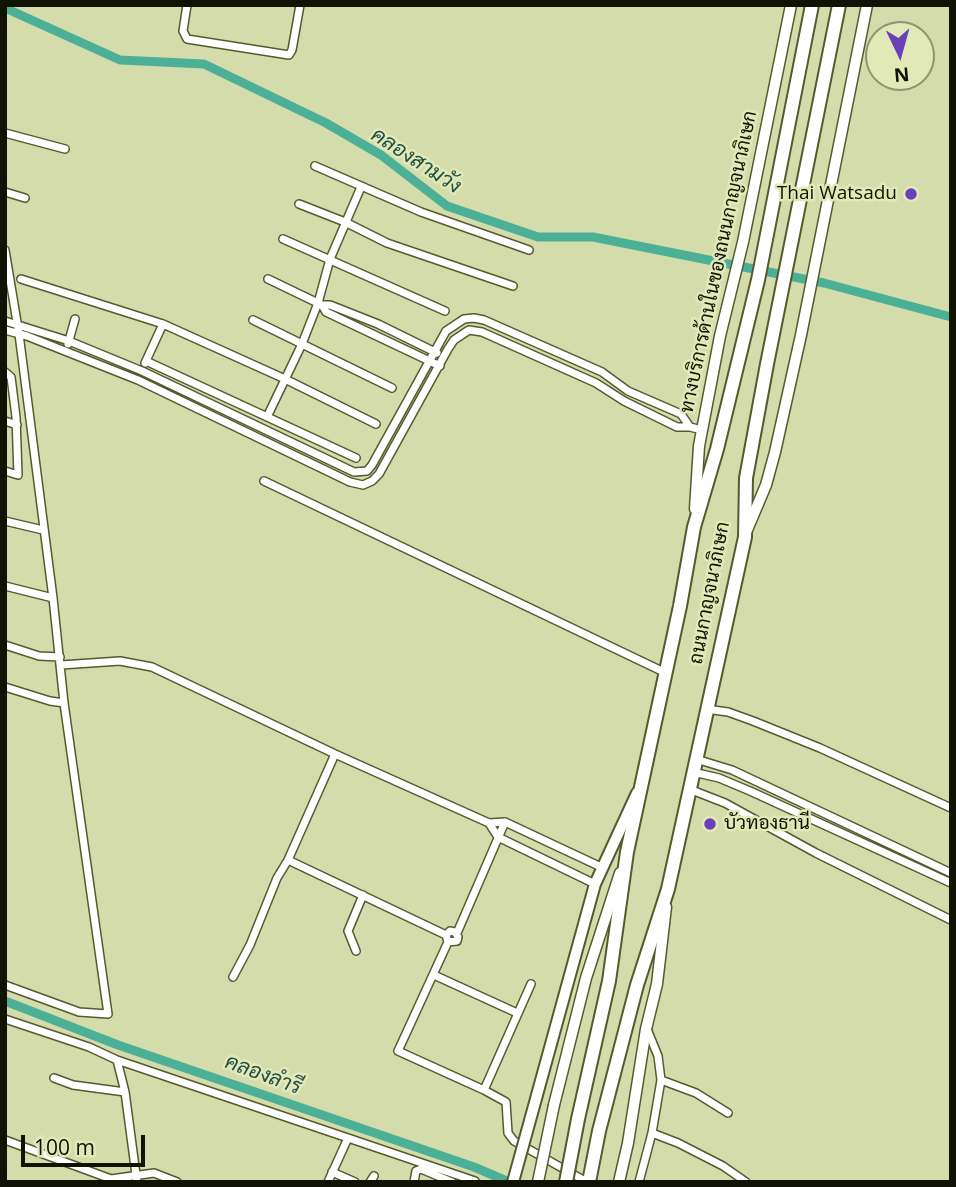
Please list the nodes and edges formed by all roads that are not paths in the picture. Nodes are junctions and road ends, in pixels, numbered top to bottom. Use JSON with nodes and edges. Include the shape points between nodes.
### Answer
{"nodes":[{"id":1,"x":187,"y":5,"type":"edge"},
{"id":2,"x":300,"y":5,"type":"edge"},
{"id":3,"x":791,"y":5,"type":"edge"},
{"id":4,"x":812,"y":5,"type":"edge"},
{"id":5,"x":839,"y":5,"type":"edge"},
{"id":6,"x":867,"y":5,"type":"edge"},
{"id":7,"x":5,"y":133,"type":"edge"},
{"id":8,"x":65,"y":149,"type":"dead end"},
{"id":9,"x":316,"y":166,"type":"dead end"},
{"id":10,"x":361,"y":187,"type":"junction"},
{"id":11,"x":5,"y":192,"type":"edge"},
{"id":12,"x":25,"y":198,"type":"dead end"},
{"id":13,"x":299,"y":204,"type":"dead end"},
{"id":14,"x":345,"y":222,"type":"junction"},
{"id":15,"x":284,"y":239,"type":"dead end"},
{"id":16,"x":5,"y":250,"type":"edge"},
{"id":17,"x":529,"y":250,"type":"dead end"},
{"id":18,"x":330,"y":259,"type":"junction"},
{"id":19,"x":21,"y":279,"type":"dead end"},
{"id":20,"x":268,"y":279,"type":"dead end"},
{"id":21,"x":513,"y":286,"type":"dead end"},
{"id":22,"x":320,"y":304,"type":"junction"},
{"id":23,"x":446,"y":311,"type":"dead end"},
{"id":24,"x":75,"y":319,"type":"dead end"},
{"id":25,"x":253,"y":320,"type":"dead end"},
{"id":26,"x":5,"y":321,"type":"edge"},
{"id":27,"x":17,"y":323,"type":"junction"},
{"id":28,"x":163,"y":324,"type":"junction"},
{"id":29,"x":5,"y":330,"type":"edge"},
{"id":30,"x":19,"y":334,"type":"junction"},
{"id":31,"x":69,"y":341,"type":"junction"},
{"id":32,"x":302,"y":344,"type":"junction"},
{"id":33,"x":66,"y":351,"type":"junction"},
{"id":34,"x":434,"y":351,"type":"junction"},
{"id":35,"x":444,"y":356,"type":"junction"},
{"id":36,"x":146,"y":361,"type":"junction"},
{"id":37,"x":429,"y":361,"type":"junction"},
{"id":38,"x":440,"y":366,"type":"junction"},
{"id":39,"x":588,"y":366,"type":"junction"},
{"id":40,"x":142,"y":371,"type":"junction"},
{"id":41,"x":5,"y":372,"type":"edge"},
{"id":42,"x":583,"y":377,"type":"junction"},
{"id":43,"x":285,"y":379,"type":"junction"},
{"id":44,"x":138,"y":380,"type":"junction"},
{"id":45,"x":392,"y":388,"type":"dead end"},
{"id":46,"x":657,"y":404,"type":"junction"},
{"id":47,"x":652,"y":415,"type":"junction"},
{"id":48,"x":267,"y":417,"type":"junction"},
{"id":49,"x":5,"y":421,"type":"edge"},
{"id":50,"x":376,"y":424,"type":"dead end"},
{"id":51,"x":17,"y":425,"type":"junction"},
{"id":52,"x":690,"y":427,"type":"junction"},
{"id":53,"x":264,"y":429,"type":"junction"},
{"id":54,"x":702,"y":430,"type":"junction"},
{"id":55,"x":259,"y":438,"type":"junction"},
{"id":56,"x":356,"y":458,"type":"dead end"},
{"id":57,"x":5,"y":471,"type":"edge"},
{"id":58,"x":264,"y":481,"type":"dead end"},
{"id":59,"x":5,"y":522,"type":"edge"},
{"id":60,"x":694,"y":527,"type":"junction"},
{"id":61,"x":43,"y":530,"type":"junction"},
{"id":62,"x":744,"y":537,"type":"junction"},
{"id":63,"x":5,"y":586,"type":"edge"},
{"id":64,"x":53,"y":598,"type":"junction"},
{"id":65,"x":5,"y":645,"type":"edge"},
{"id":66,"x":61,"y":661,"type":"junction"},
{"id":67,"x":666,"y":674,"type":"junction"},
{"id":68,"x":5,"y":687,"type":"edge"},
{"id":69,"x":64,"y":703,"type":"junction"},
{"id":70,"x":706,"y":709,"type":"junction"},
{"id":71,"x":335,"y":754,"type":"junction"},
{"id":72,"x":694,"y":765,"type":"junction"},
{"id":73,"x":640,"y":786,"type":"junction"},
{"id":74,"x":689,"y":789,"type":"junction"},
{"id":75,"x":951,"y":808,"type":"edge"},
{"id":76,"x":505,"y":822,"type":"junction"},
{"id":77,"x":489,"y":823,"type":"junction"},
{"id":78,"x":498,"y":837,"type":"junction"},
{"id":79,"x":545,"y":841,"type":"junction"},
{"id":80,"x":627,"y":852,"type":"junction"},
{"id":81,"x":539,"y":857,"type":"junction"},
{"id":82,"x":288,"y":860,"type":"junction"},
{"id":83,"x":601,"y":867,"type":"junction"},
{"id":84,"x":951,"y":873,"type":"edge"},
{"id":85,"x":951,"y":883,"type":"edge"},
{"id":86,"x":594,"y":884,"type":"junction"},
{"id":87,"x":668,"y":889,"type":"junction"},
{"id":88,"x":363,"y":895,"type":"junction"},
{"id":89,"x":951,"y":920,"type":"edge"},
{"id":90,"x":447,"y":939,"type":"junction"},
{"id":91,"x":356,"y":951,"type":"dead end"},
{"id":92,"x":434,"y":975,"type":"junction"},
{"id":93,"x":233,"y":977,"type":"dead end"},
{"id":94,"x":531,"y":984,"type":"dead end"},
{"id":95,"x":5,"y":985,"type":"edge"},
{"id":96,"x":517,"y":1013,"type":"junction"},
{"id":97,"x":5,"y":1019,"type":"edge"},
{"id":98,"x":646,"y":1029,"type":"junction"},
{"id":99,"x":117,"y":1060,"type":"junction"},
{"id":100,"x":54,"y":1078,"type":"dead end"},
{"id":101,"x":661,"y":1080,"type":"junction"},
{"id":102,"x":484,"y":1090,"type":"junction"},
{"id":103,"x":125,"y":1092,"type":"junction"},
{"id":104,"x":729,"y":1113,"type":"dead end"},
{"id":105,"x":652,"y":1133,"type":"junction"},
{"id":106,"x":348,"y":1138,"type":"junction"},
{"id":107,"x":5,"y":1140,"type":"edge"},
{"id":108,"x":332,"y":1172,"type":"junction"},
{"id":109,"x":135,"y":1179,"type":"edge"},
{"id":110,"x":475,"y":1181,"type":"edge"},
{"id":111,"x":177,"y":1182,"type":"edge"},
{"id":112,"x":328,"y":1182,"type":"edge"},
{"id":113,"x":355,"y":1182,"type":"edge"},
{"id":114,"x":414,"y":1182,"type":"edge"},
{"id":115,"x":452,"y":1182,"type":"edge"},
{"id":116,"x":513,"y":1182,"type":"edge"},
{"id":117,"x":538,"y":1182,"type":"edge"},
{"id":118,"x":566,"y":1182,"type":"edge"},
{"id":119,"x":588,"y":1182,"type":"edge"},
{"id":120,"x":619,"y":1182,"type":"edge"},
{"id":121,"x":639,"y":1182,"type":"edge"},
{"id":122,"x":747,"y":1182,"type":"edge"}],
"edges":[{"from":1,"to":2,"type":"street","via":[[183,32],[187,38],[289,55]]},
{"from":3,"to":54,"type":"main road","name":"ทางบริการด้านในของถนนกาญจนาภิเษก"},
{"from":4,"to":60,"type":"highway","name":"ถนนกาญจนาภิเษก","via":[[758,280],[718,449]]},
{"from":5,"to":62,"type":"highway","name":"ถนนกาญจนาภิเษก","via":[[746,478]]},
{"from":6,"to":62,"type":"main road","via":[[766,485]]},
{"from":7,"to":8,"type":"street"},
{"from":9,"to":10,"type":"street"},
{"from":10,"to":14,"type":"street"},
{"from":10,"to":17,"type":"street"},
{"from":11,"to":12,"type":"street"},
{"from":13,"to":14,"type":"street"},
{"from":14,"to":18,"type":"street"},
{"from":14,"to":21,"type":"street","via":[[387,243]]},
{"from":15,"to":18,"type":"street"},
{"from":16,"to":27,"type":"street"},
{"from":18,"to":22,"type":"street"},
{"from":18,"to":23,"type":"street"},
{"from":19,"to":28,"type":"street"},
{"from":20,"to":22,"type":"street"},
{"from":22,"to":32,"type":"street"},
{"from":22,"to":34,"type":"street"},
{"from":22,"to":37,"type":"street","via":[[326,312]]},
{"from":24,"to":31,"type":"street"},
{"from":25,"to":32,"type":"street"},
{"from":26,"to":27,"type":"street"},
{"from":27,"to":30,"type":"street"},
{"from":27,"to":31,"type":"street"},
{"from":28,"to":36,"type":"street"},
{"from":28,"to":43,"type":"street"},
{"from":29,"to":30,"type":"street"},
{"from":30,"to":33,"type":"street"},
{"from":30,"to":61,"type":"street"},
{"from":31,"to":33,"type":"street"},
{"from":31,"to":40,"type":"street"},
{"from":32,"to":43,"type":"street"},
{"from":32,"to":45,"type":"street"},
{"from":33,"to":44,"type":"street"},
{"from":34,"to":35,"type":"street"},
{"from":34,"to":37,"type":"street"},
{"from":34,"to":39,"type":"street","via":[[454,324],[474,318]]},
{"from":35,"to":38,"type":"street"},
{"from":35,"to":42,"type":"street","via":[[454,340],[475,330]]},
{"from":36,"to":40,"type":"street"},
{"from":36,"to":48,"type":"street"},
{"from":37,"to":38,"type":"street"},
{"from":37,"to":53,"type":"street","via":[[367,471],[354,472]]},
{"from":38,"to":55,"type":"street","via":[[379,474],[363,485]]},
{"from":39,"to":42,"type":"street"},
{"from":39,"to":46,"type":"street"},
{"from":40,"to":44,"type":"street"},
{"from":40,"to":53,"type":"street"},
{"from":41,"to":51,"type":"street","via":[[11,377]]},
{"from":42,"to":47,"type":"street"},
{"from":43,"to":48,"type":"street"},
{"from":43,"to":50,"type":"street"},
{"from":44,"to":55,"type":"street"},
{"from":46,"to":47,"type":"street"},
{"from":46,"to":52,"type":"street","via":[[681,414]]},
{"from":47,"to":52,"type":"street","via":[[677,427]]},
{"from":48,"to":56,"type":"street"},
{"from":49,"to":51,"type":"street"},
{"from":51,"to":57,"type":"street","via":[[18,475]]},
{"from":52,"to":54,"type":"street"},
{"from":53,"to":55,"type":"street"},
{"from":54,"to":60,"type":"main road","name":"ทางบริการด้านในของถนนกาญจนาภิเษก"},
{"from":58,"to":67,"type":"street"},
{"from":59,"to":61,"type":"street"},
{"from":60,"to":67,"type":"highway","name":"ถนนกาญจนาภิเษก"},
{"from":61,"to":64,"type":"street"},
{"from":62,"to":70,"type":"highway","name":"ถนนกาญจนาภิเษก"},
{"from":63,"to":64,"type":"street"},
{"from":64,"to":66,"type":"street"},
{"from":65,"to":66,"type":"street"},
{"from":66,"to":69,"type":"street"},
{"from":66,"to":71,"type":"street","via":[[121,660],[152,667]]},
{"from":67,"to":73,"type":"highway","name":"ถนนกาญจนาภิเษก"},
{"from":68,"to":69,"type":"street"},
{"from":69,"to":95,"type":"street","via":[[108,1014],[79,1012]]},
{"from":70,"to":72,"type":"highway","name":"ถนนกาญจนาภิเษก"},
{"from":70,"to":75,"type":"street","via":[[740,716],[820,748]]},
{"from":71,"to":77,"type":"street"},
{"from":71,"to":82,"type":"street"},
{"from":72,"to":74,"type":"highway","name":"ถนนกาญจนาภิเษก"},
{"from":72,"to":84,"type":"street","via":[[732,770]]},
{"from":72,"to":85,"type":"street"},
{"from":73,"to":80,"type":"highway","name":"ถนนกาญจนาภิเษก"},
{"from":73,"to":83,"type":"main road"},
{"from":74,"to":87,"type":"highway","name":"ถนนกาญจนาภิเษก"},
{"from":74,"to":89,"type":"street","via":[[725,803]]},
{"from":76,"to":77,"type":"street"},
{"from":76,"to":78,"type":"street"},
{"from":76,"to":79,"type":"street"},
{"from":77,"to":78,"type":"street"},
{"from":78,"to":81,"type":"street"},
{"from":78,"to":90,"type":"street","via":[[457,933],[450,931]]},
{"from":79,"to":81,"type":"street"},
{"from":79,"to":83,"type":"street"},
{"from":80,"to":117,"type":"main road","bridge":true,"via":[[586,978]]},
{"from":80,"to":118,"type":"highway","name":"ถนนกาญจนาภิเษก","bridge":true,"via":[[609,981]]},
{"from":81,"to":86,"type":"street"},
{"from":82,"to":88,"type":"street"},
{"from":82,"to":93,"type":"street"},
{"from":83,"to":86,"type":"main road"},
{"from":86,"to":116,"type":"main road","bridge":true},
{"from":87,"to":98,"type":"main road","via":[[657,984]]},
{"from":87,"to":119,"type":"highway","name":"ถนนกาญจนาภิเษก","via":[[636,985]]},
{"from":88,"to":90,"type":"street"},
{"from":88,"to":91,"type":"street","via":[[348,926]]},
{"from":90,"to":92,"type":"street"},
{"from":92,"to":96,"type":"street"},
{"from":92,"to":102,"type":"street","via":[[398,1051]]},
{"from":94,"to":96,"type":"street"},
{"from":96,"to":102,"type":"street"},
{"from":97,"to":99,"type":"street"},
{"from":98,"to":101,"type":"street","via":[[658,1056]]},
{"from":98,"to":120,"type":"main road"},
{"from":99,"to":103,"type":"street"},
{"from":99,"to":106,"type":"street"},
{"from":100,"to":103,"type":"street"},
{"from":101,"to":104,"type":"street","via":[[696,1093]]},
{"from":101,"to":105,"type":"street"},
{"from":102,"to":119,"type":"street","via":[[506,1102],[508,1133],[514,1141]]},
{"from":103,"to":109,"type":"street"},
{"from":105,"to":121,"type":"street"},
{"from":105,"to":122,"type":"street"},
{"from":106,"to":108,"type":"street"},
{"from":106,"to":110,"type":"street"},
{"from":107,"to":109,"type":"street","via":[[100,1176]]},
{"from":108,"to":112,"type":"street"},
{"from":108,"to":113,"type":"street"},
{"from":109,"to":111,"type":"street","via":[[154,1173]]},
{"from":114,"to":115,"type":"street","via":[[421,1169]]}]}
